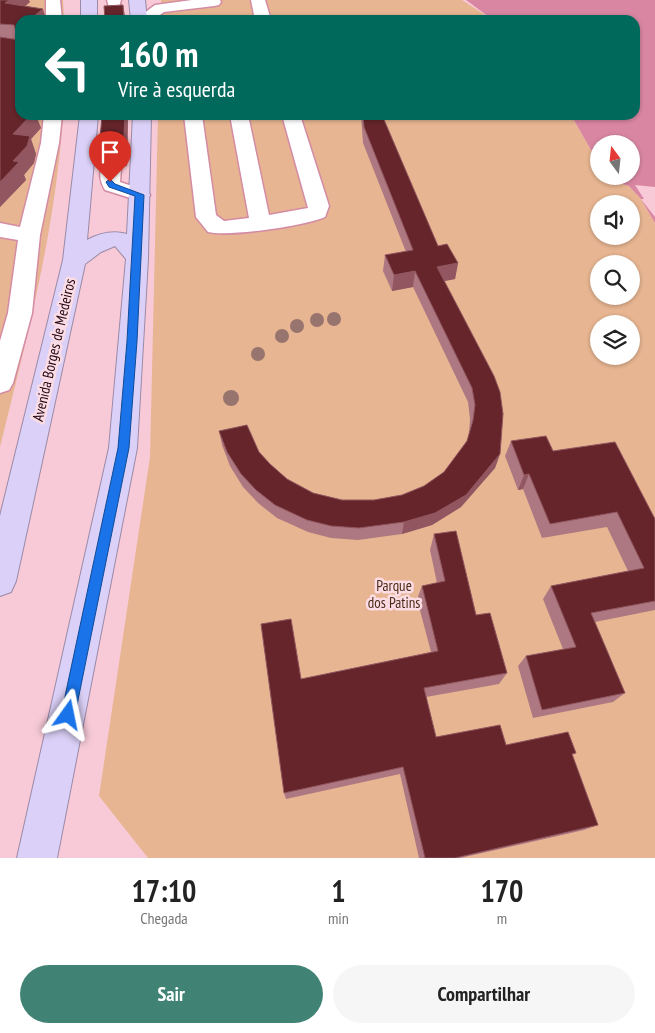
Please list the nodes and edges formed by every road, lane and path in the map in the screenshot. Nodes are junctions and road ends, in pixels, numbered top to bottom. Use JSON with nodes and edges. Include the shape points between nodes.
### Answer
{"nodes":[{"id":1,"x":53,"y":0,"type":"edge"},
{"id":2,"x":88,"y":0,"type":"edge"},
{"id":3,"x":137,"y":0,"type":"edge"},
{"id":4,"x":258,"y":0,"type":"edge"},
{"id":5,"x":213,"y":1,"type":"edge"},
{"id":6,"x":54,"y":15,"type":"edge"},
{"id":7,"x":89,"y":15,"type":"edge"},
{"id":8,"x":140,"y":15,"type":"edge"},
{"id":9,"x":149,"y":15,"type":"edge"},
{"id":10,"x":216,"y":15,"type":"edge"},
{"id":11,"x":262,"y":15,"type":"edge"},
{"id":12,"x":52,"y":120,"type":"edge"},
{"id":13,"x":88,"y":120,"type":"edge"},
{"id":14,"x":142,"y":120,"type":"edge"},
{"id":15,"x":194,"y":120,"type":"edge"},
{"id":16,"x":240,"y":120,"type":"edge"},
{"id":17,"x":293,"y":120,"type":"edge"},
{"id":18,"x":111,"y":168,"type":"dead end"},
{"id":19,"x":140,"y":195,"type":"junction"},
{"id":20,"x":260,"y":223,"type":"junction"},
{"id":21,"x":0,"y":230,"type":"edge"},
{"id":22,"x":29,"y":235,"type":"junction"},
{"id":23,"x":137,"y":259,"type":"junction"},
{"id":24,"x":74,"y":260,"type":"junction"},
{"id":25,"x":0,"y":383,"type":"edge"},
{"id":26,"x":0,"y":581,"type":"edge"},
{"id":27,"x":37,"y":858,"type":"edge"}],
"edges":[{"from":1,"to":6,"type":"lane"},
{"from":2,"to":7,"type":"highway"},
{"from":3,"to":8,"type":"highway"},
{"from":4,"to":11,"type":"lane"},
{"from":5,"to":9,"type":"lane","via":[[160,8]]},
{"from":5,"to":10,"type":"lane"},
{"from":12,"to":22,"type":"lane","via":[[50,143]]},
{"from":13,"to":24,"type":"highway","name":"Avenida Borges de Medeiros"},
{"from":14,"to":19,"type":"highway"},
{"from":15,"to":20,"type":"lane","via":[[206,217],[215,227]]},
{"from":16,"to":20,"type":"lane"},
{"from":17,"to":20,"type":"lane","via":[[319,206],[318,212]]},
{"from":18,"to":19,"type":"lane","via":[[112,186]]},
{"from":19,"to":23,"type":"highway"},
{"from":21,"to":22,"type":"lane"},
{"from":22,"to":25,"type":"lane","via":[[20,313]]},
{"from":23,"to":24,"type":"highway","via":[[127,244],[113,240],[96,245]]},
{"from":23,"to":27,"type":"highway","via":[[123,448]]},
{"from":24,"to":26,"type":"highway","name":"Avenida Borges de Medeiros"}]}
